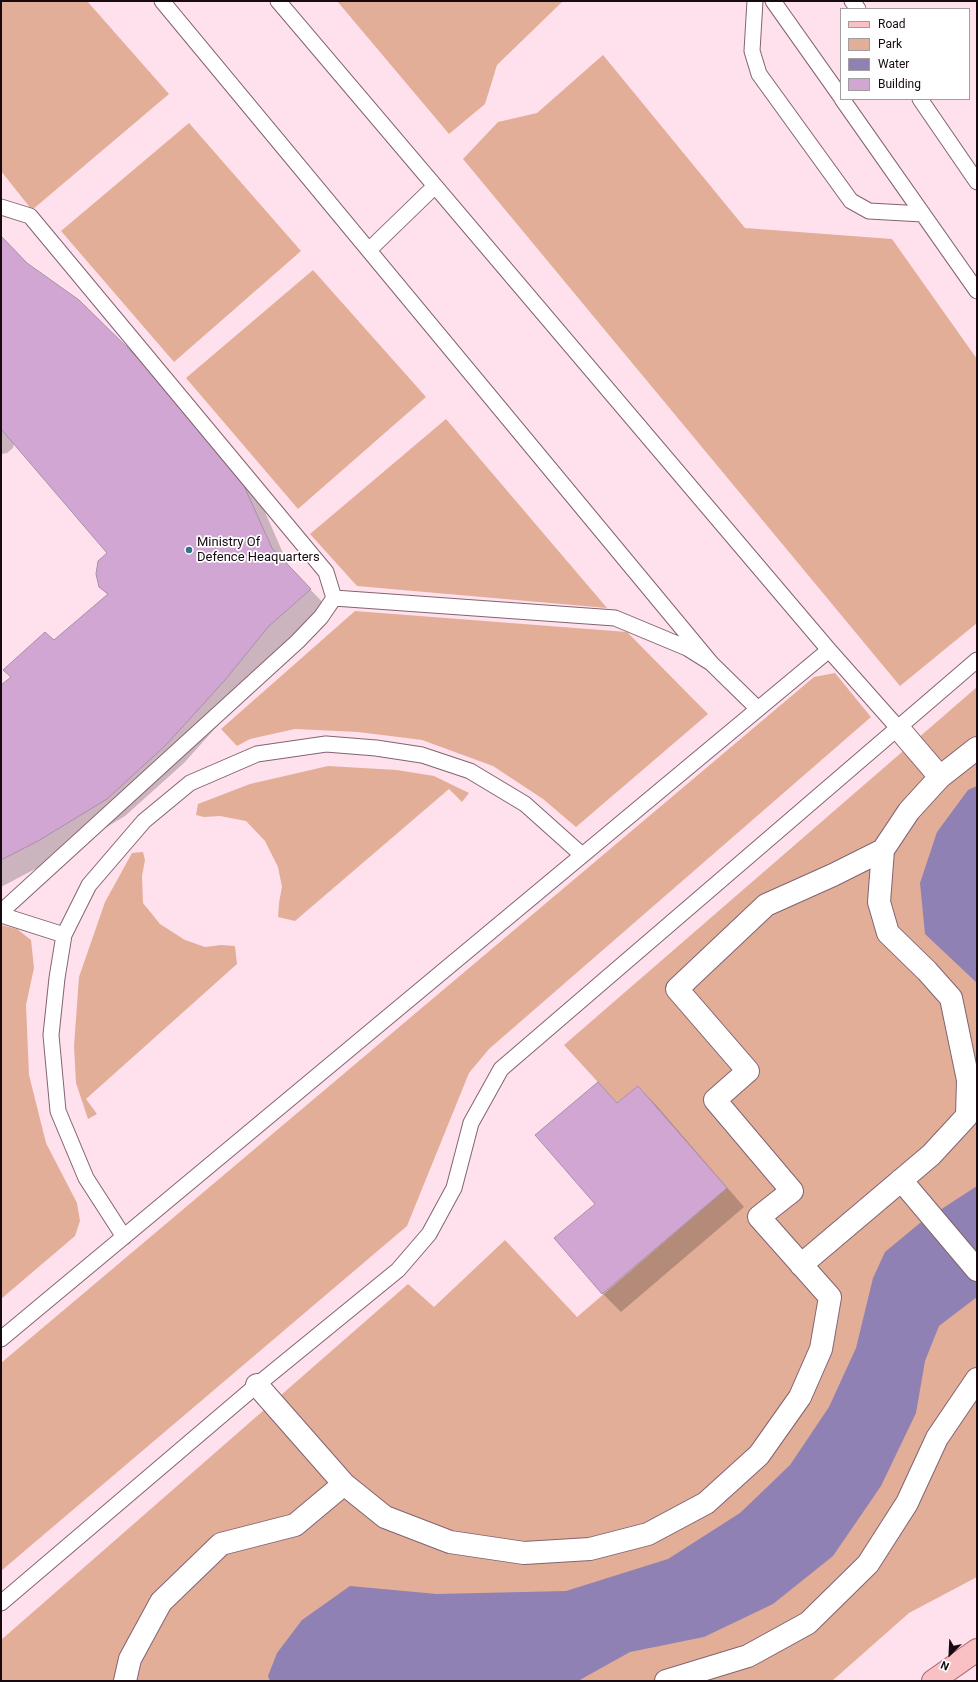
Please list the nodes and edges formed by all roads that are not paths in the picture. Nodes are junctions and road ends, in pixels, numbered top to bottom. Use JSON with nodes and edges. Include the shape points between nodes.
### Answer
{"nodes":[{"id":1,"x":162,"y":1,"type":"edge"},
{"id":2,"x":278,"y":1,"type":"edge"},
{"id":3,"x":755,"y":1,"type":"edge"},
{"id":4,"x":774,"y":1,"type":"edge"},
{"id":5,"x":840,"y":95,"type":"edge"},
{"id":6,"x":843,"y":100,"type":"edge"},
{"id":7,"x":921,"y":100,"type":"edge"},
{"id":8,"x":977,"y":182,"type":"edge"},
{"id":9,"x":435,"y":186,"type":"junction"},
{"id":10,"x":1,"y":207,"type":"edge"},
{"id":11,"x":923,"y":214,"type":"junction"},
{"id":12,"x":369,"y":250,"type":"junction"},
{"id":13,"x":977,"y":291,"type":"edge"},
{"id":14,"x":334,"y":598,"type":"junction"},
{"id":15,"x":829,"y":650,"type":"junction"},
{"id":16,"x":977,"y":660,"type":"edge"},
{"id":17,"x":711,"y":663,"type":"junction"},
{"id":18,"x":758,"y":709,"type":"junction"},
{"id":19,"x":899,"y":729,"type":"junction"},
{"id":20,"x":977,"y":748,"type":"edge"},
{"id":21,"x":940,"y":777,"type":"junction"},
{"id":22,"x":883,"y":850,"type":"junction"},
{"id":23,"x":582,"y":855,"type":"junction"},
{"id":24,"x":1,"y":912,"type":"edge"},
{"id":25,"x":1,"y":915,"type":"edge"},
{"id":26,"x":64,"y":935,"type":"junction"},
{"id":27,"x":901,"y":1180,"type":"junction"},
{"id":28,"x":124,"y":1237,"type":"junction"},
{"id":29,"x":801,"y":1265,"type":"junction"},
{"id":30,"x":977,"y":1270,"type":"edge"},
{"id":31,"x":1,"y":1339,"type":"edge"},
{"id":32,"x":977,"y":1379,"type":"edge"},
{"id":33,"x":257,"y":1385,"type":"junction"},
{"id":34,"x":344,"y":1484,"type":"junction"},
{"id":35,"x":1,"y":1603,"type":"edge"},
{"id":36,"x":977,"y":1650,"type":"edge"},
{"id":37,"x":125,"y":1681,"type":"edge"},
{"id":38,"x":666,"y":1681,"type":"edge"},
{"id":39,"x":933,"y":1681,"type":"edge"}],
"edges":[{"from":1,"to":12,"type":"lane"},
{"from":2,"to":9,"type":"lane"},
{"from":3,"to":11,"type":"lane","via":[[752,51],[759,74],[851,201],[869,211]]},
{"from":4,"to":5,"type":"lane"},
{"from":6,"to":11,"type":"lane"},
{"from":7,"to":8,"type":"lane"},
{"from":9,"to":12,"type":"lane"},
{"from":9,"to":15,"type":"lane"},
{"from":10,"to":14,"type":"lane","via":[[30,216],[326,572]]},
{"from":11,"to":13,"type":"lane"},
{"from":12,"to":17,"type":"lane"},
{"from":14,"to":17,"type":"lane","via":[[615,618],[687,648]]},
{"from":14,"to":24,"type":"lane","via":[[322,617],[298,641]]},
{"from":15,"to":18,"type":"lane"},
{"from":15,"to":19,"type":"lane"},
{"from":16,"to":19,"type":"lane"},
{"from":17,"to":18,"type":"lane"},
{"from":18,"to":23,"type":"lane"},
{"from":19,"to":21,"type":"street"},
{"from":19,"to":33,"type":"lane","via":[[501,1069],[471,1123],[454,1188],[429,1234],[398,1270]]},
{"from":20,"to":21,"type":"street"},
{"from":21,"to":22,"type":"street","via":[[909,811]]},
{"from":22,"to":27,"type":"street","via":[[879,902],[888,933],[951,998],[968,1080],[966,1116],[931,1155]]},
{"from":22,"to":29,"type":"street","via":[[766,905],[677,989],[748,1071],[715,1100],[792,1191],[759,1218]]},
{"from":23,"to":26,"type":"lane","via":[[525,804],[470,771],[422,755],[326,744],[257,754],[190,783],[144,821],[89,885]]},
{"from":23,"to":28,"type":"lane"},
{"from":25,"to":26,"type":"lane"},
{"from":26,"to":28,"type":"lane","via":[[56,978],[51,1034],[58,1111],[86,1178]]},
{"from":27,"to":29,"type":"street"},
{"from":27,"to":30,"type":"street"},
{"from":28,"to":31,"type":"lane"},
{"from":29,"to":34,"type":"street","via":[[830,1297],[821,1349],[800,1397],[759,1455],[706,1503],[648,1534],[590,1549],[524,1553],[450,1542],[384,1517]]},
{"from":32,"to":38,"type":"street","via":[[937,1438],[907,1503],[868,1564],[808,1623],[748,1656]]},
{"from":33,"to":34,"type":"street"},
{"from":33,"to":35,"type":"lane"},
{"from":34,"to":37,"type":"street","via":[[295,1525],[221,1544],[161,1602],[130,1659]]},
{"from":36,"to":39,"type":"main road"}]}
